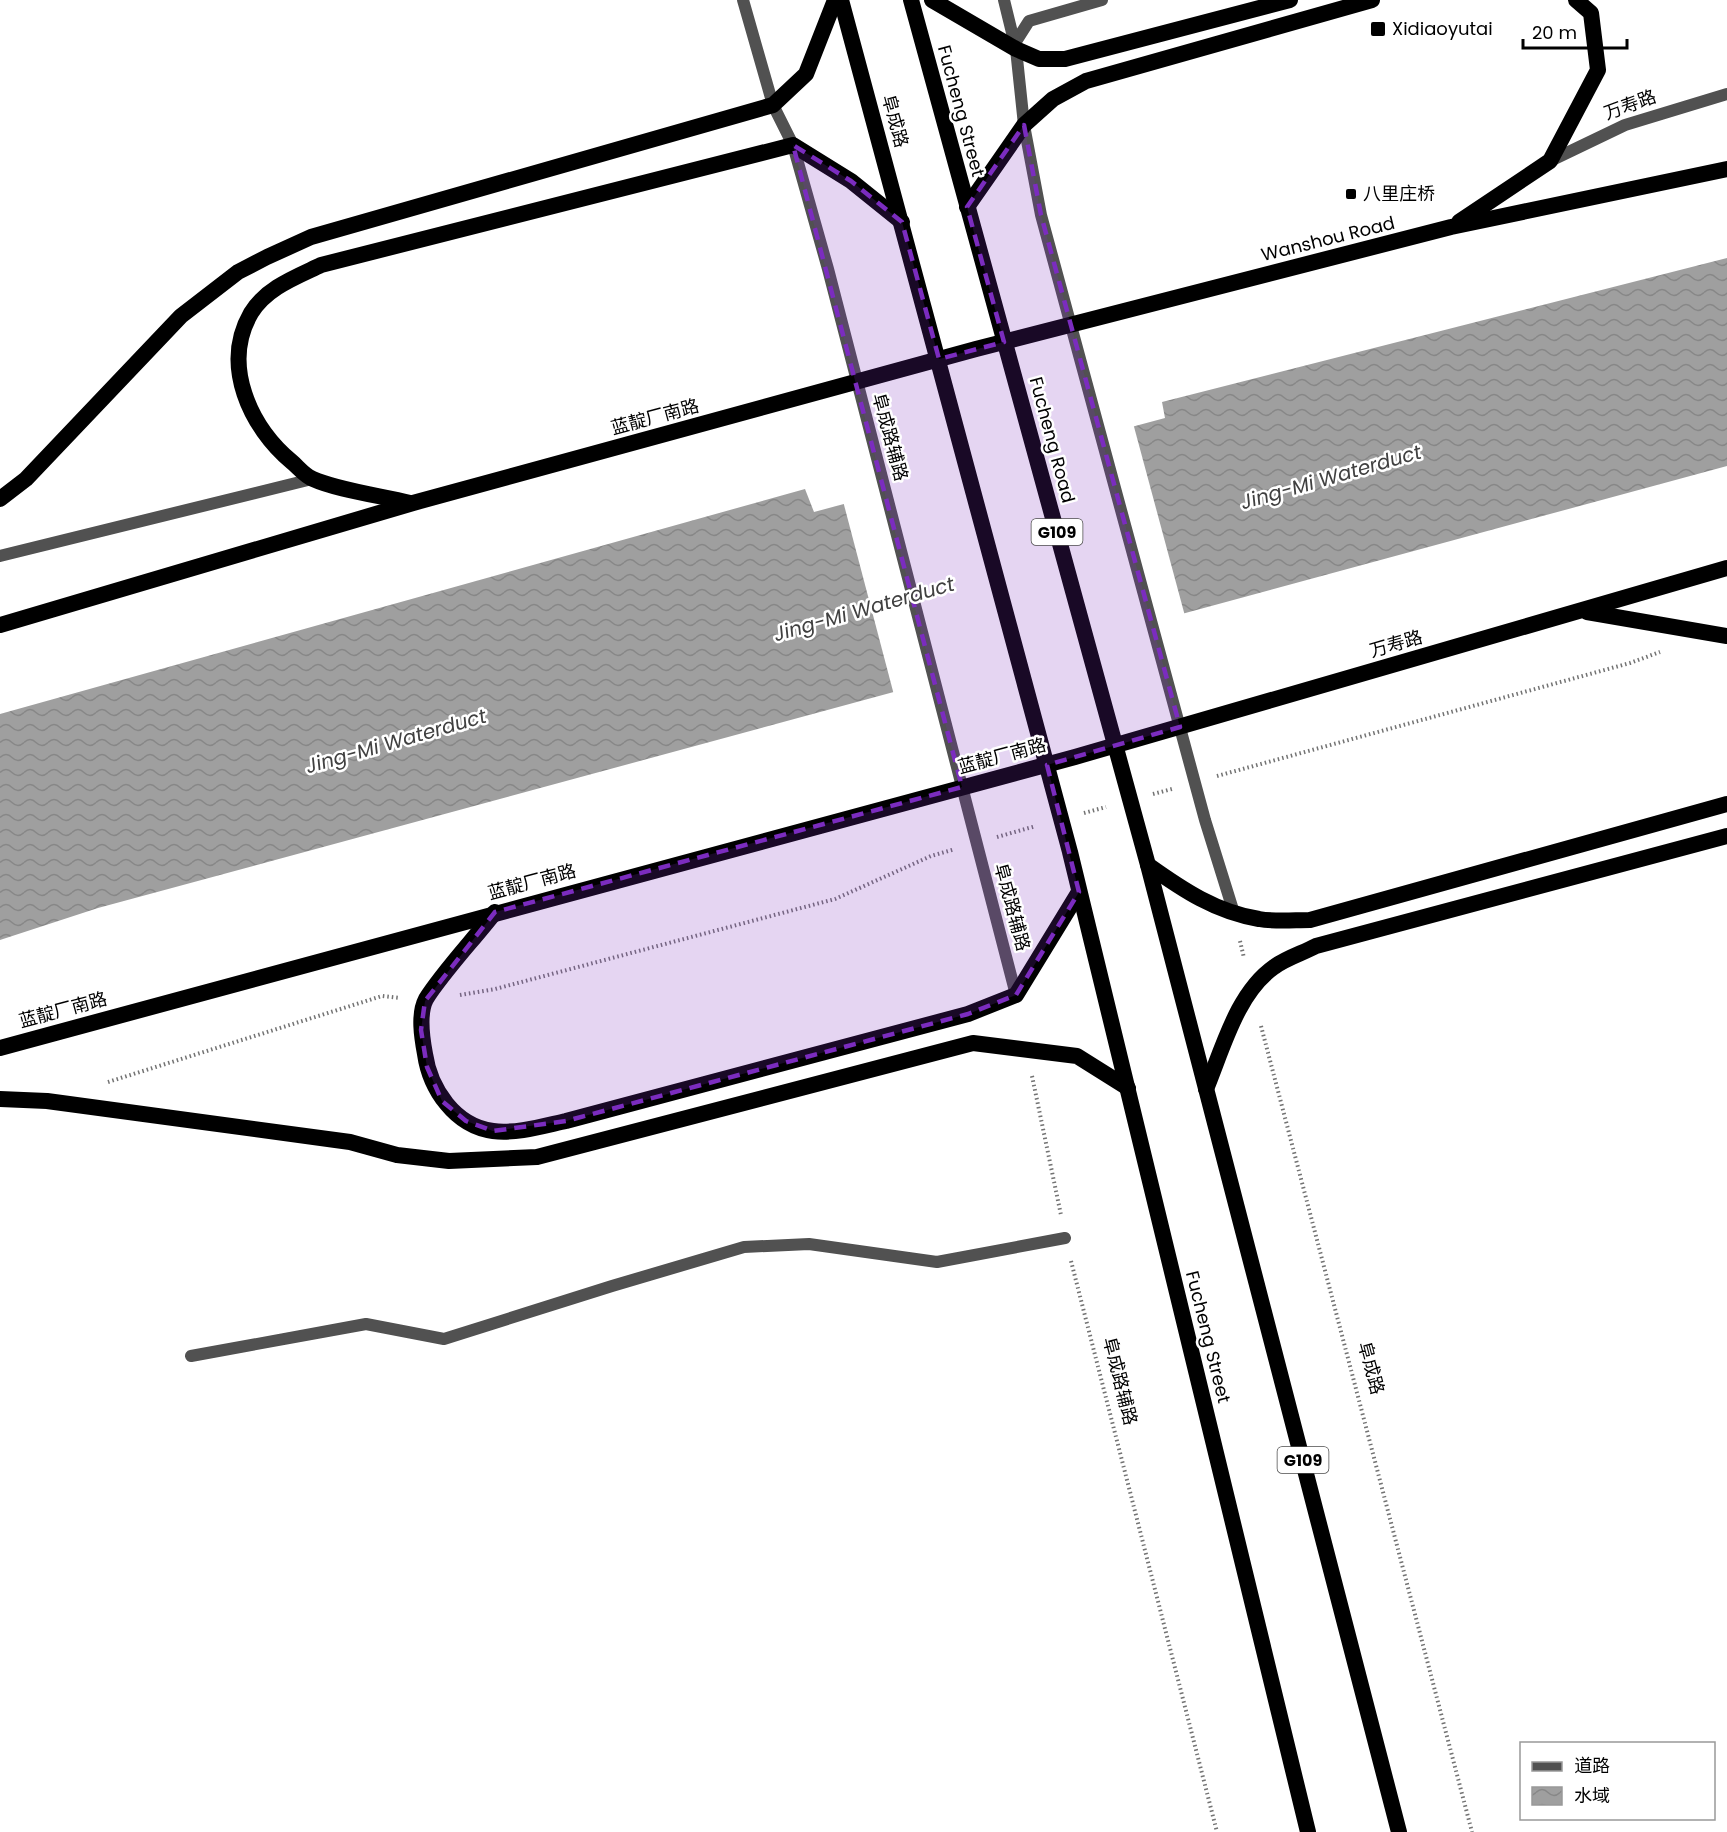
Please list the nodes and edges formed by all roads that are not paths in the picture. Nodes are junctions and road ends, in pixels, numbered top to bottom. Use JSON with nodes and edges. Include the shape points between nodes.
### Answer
{"nodes":[{"id":1,"x":743,"y":0,"type":"edge"},
{"id":2,"x":835,"y":0,"type":"edge"},
{"id":3,"x":841,"y":0,"type":"edge"},
{"id":4,"x":911,"y":0,"type":"edge"},
{"id":5,"x":932,"y":0,"type":"edge"},
{"id":6,"x":1004,"y":0,"type":"edge"},
{"id":7,"x":1102,"y":0,"type":"edge"},
{"id":8,"x":1290,"y":0,"type":"edge"},
{"id":9,"x":1372,"y":0,"type":"edge"},
{"id":10,"x":1576,"y":0,"type":"edge"},
{"id":11,"x":1016,"y":46,"type":"junction"},
{"id":12,"x":1727,"y":93,"type":"edge"},
{"id":13,"x":773,"y":105,"type":"junction"},
{"id":14,"x":1024,"y":125,"type":"junction"},
{"id":15,"x":793,"y":145,"type":"junction"},
{"id":16,"x":1550,"y":161,"type":"junction"},
{"id":17,"x":1724,"y":168,"type":"edge"},
{"id":18,"x":967,"y":207,"type":"junction"},
{"id":19,"x":902,"y":222,"type":"junction"},
{"id":20,"x":1451,"y":227,"type":"junction"},
{"id":21,"x":974,"y":232,"type":"joint"},
{"id":22,"x":976,"y":349,"type":"joint"},
{"id":23,"x":312,"y":479,"type":"junction"},
{"id":24,"x":0,"y":499,"type":"edge"},
{"id":25,"x":413,"y":503,"type":"junction"},
{"id":26,"x":0,"y":556,"type":"edge"},
{"id":27,"x":1727,"y":568,"type":"edge"},
{"id":28,"x":1580,"y":610,"type":"junction"},
{"id":29,"x":0,"y":625,"type":"edge"},
{"id":30,"x":1723,"y":632,"type":"edge"},
{"id":31,"x":1075,"y":757,"type":"joint"},
{"id":32,"x":1727,"y":804,"type":"edge"},
{"id":33,"x":1727,"y":836,"type":"edge"},
{"id":34,"x":1070,"y":852,"type":"joint"},
{"id":35,"x":1148,"y":865,"type":"junction"},
{"id":36,"x":1079,"y":892,"type":"junction"},
{"id":37,"x":495,"y":912,"type":"junction"},
{"id":38,"x":1234,"y":913,"type":"junction"},
{"id":39,"x":1017,"y":995,"type":"junction"},
{"id":40,"x":0,"y":1048,"type":"edge"},
{"id":41,"x":1128,"y":1088,"type":"junction"},
{"id":42,"x":1206,"y":1089,"type":"junction"},
{"id":43,"x":0,"y":1099,"type":"edge"},
{"id":44,"x":1065,"y":1238,"type":"road end"},
{"id":45,"x":191,"y":1356,"type":"dead end"},
{"id":46,"x":1308,"y":1832,"type":"edge"},
{"id":47,"x":1400,"y":1832,"type":"edge"}],
"edges":[{"from":1,"to":13,"type":"street","name":"阜成路辅路"},
{"from":2,"to":13,"type":"highway","via":[[806,74]]},
{"from":3,"to":19,"type":"highway","name":"阜成路"},
{"from":4,"to":18,"type":"highway","name":"Fucheng Street","number":"G109"},
{"from":5,"to":11,"type":"highway"},
{"from":6,"to":11,"type":"street"},
{"from":7,"to":11,"type":"street","via":[[1029,21]]},
{"from":8,"to":11,"type":"highway","via":[[1065,59],[1040,59]]},
{"from":9,"to":14,"type":"highway","via":[[1086,81],[1053,99]]},
{"from":10,"to":16,"type":"highway","via":[[1591,13],[1598,70]]},
{"from":11,"to":14,"type":"street"},
{"from":12,"to":16,"type":"street","name":"万寿路","via":[[1625,124]]},
{"from":13,"to":15,"type":"street","name":"阜成路辅路"},
{"from":13,"to":24,"type":"highway","via":[[311,237],[267,257],[238,272],[181,316],[26,479]]},
{"from":14,"to":18,"type":"highway"},
{"from":14,"to":38,"type":"street","via":[[1041,215],[1205,820]]},
{"from":15,"to":19,"type":"highway","via":[[851,181]]},
{"from":15,"to":23,"type":"highway","via":[[321,265],[272,289],[252,311],[239,338],[239,376],[249,411],[273,446]]},
{"from":15,"to":39,"type":"street","name":"阜成路辅路"},
{"from":16,"to":20,"type":"highway"},
{"from":17,"to":20,"type":"highway","name":"Wanshou Road"},
{"from":18,"to":21,"type":"highway","name":"Fucheng Street","number":"G109"},
{"from":19,"to":34,"type":"highway","name":"阜成路"},
{"from":20,"to":22,"type":"highway","name":"Wanshou Road"},
{"from":21,"to":35,"type":"highway","name":"Fucheng Road","number":"G109"},
{"from":22,"to":25,"type":"highway","name":"蓝靛厂南路"},
{"from":23,"to":25,"type":"highway"},
{"from":23,"to":26,"type":"street"},
{"from":25,"to":29,"type":"highway","name":"蓝靛厂南路"},
{"from":27,"to":28,"type":"highway","name":"万寿路"},
{"from":28,"to":30,"type":"highway"},
{"from":28,"to":31,"type":"highway","name":"万寿路"},
{"from":31,"to":37,"type":"highway","name":"蓝靛厂南路"},
{"from":32,"to":38,"type":"highway","via":[[1310,920],[1261,919]]},
{"from":33,"to":42,"type":"highway","via":[[1316,946],[1274,967],[1251,989]]},
{"from":34,"to":36,"type":"highway","name":"Fucheng Street"},
{"from":35,"to":38,"type":"highway","via":[[1189,895]]},
{"from":35,"to":42,"type":"highway","number":"G109"},
{"from":36,"to":39,"type":"highway"},
{"from":36,"to":41,"type":"highway","name":"Fucheng Street"},
{"from":37,"to":39,"type":"highway","via":[[425,1001],[421,1030],[427,1067],[442,1101],[466,1121],[493,1131],[566,1120],[968,1014]]},
{"from":37,"to":40,"type":"highway","name":"蓝靛厂南路"},
{"from":41,"to":43,"type":"highway","via":[[1077,1056],[973,1043],[575,1148],[493,1161],[397,1155],[339,1140],[47,1101]]},
{"from":41,"to":46,"type":"highway","name":"Fucheng Street"},
{"from":42,"to":47,"type":"highway","number":"G109"},
{"from":44,"to":45,"type":"street","via":[[937,1262],[809,1244],[744,1247],[444,1340],[366,1324]]}]}
